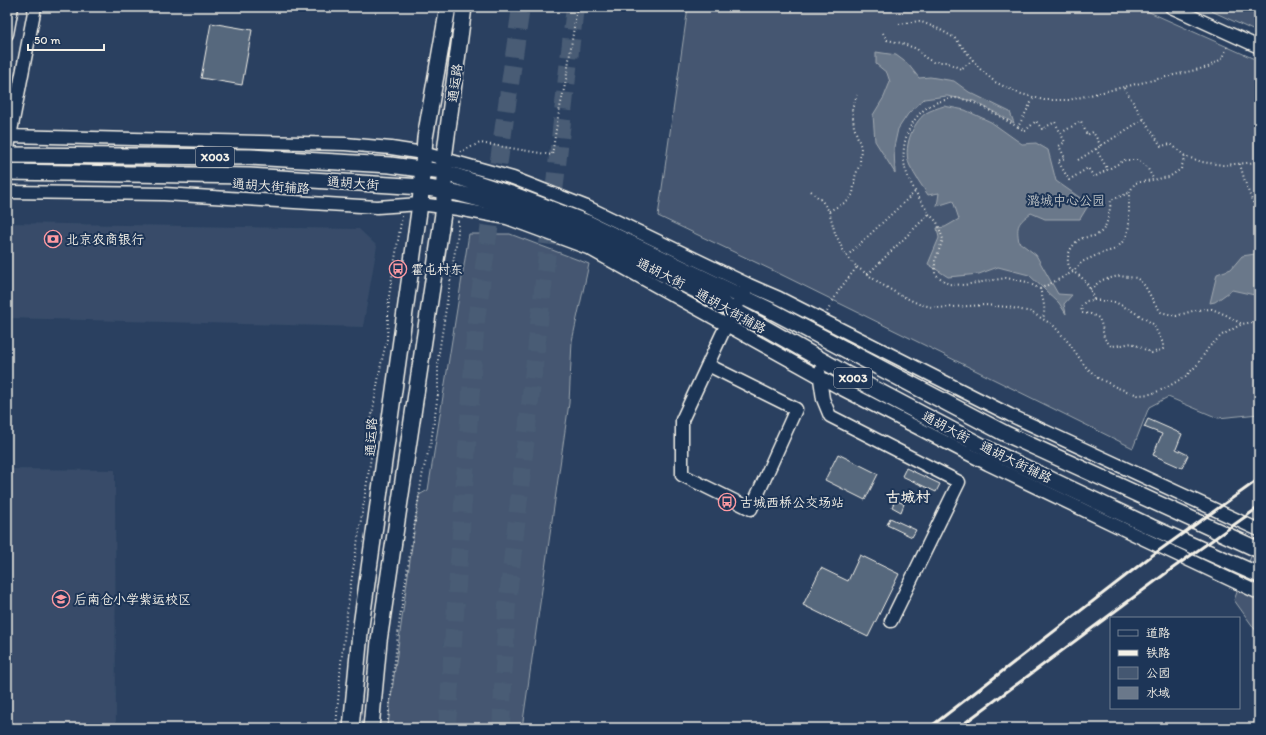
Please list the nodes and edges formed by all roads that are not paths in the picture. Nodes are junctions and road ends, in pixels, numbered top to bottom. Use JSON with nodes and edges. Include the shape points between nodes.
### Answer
{"nodes":[{"id":1,"x":12,"y":7,"type":"edge"},
{"id":2,"x":35,"y":7,"type":"edge"},
{"id":3,"x":448,"y":7,"type":"edge"},
{"id":4,"x":464,"y":7,"type":"edge"},
{"id":5,"x":1171,"y":7,"type":"edge"},
{"id":6,"x":7,"y":34,"type":"edge"},
{"id":7,"x":1259,"y":47,"type":"edge"},
{"id":8,"x":8,"y":134,"type":"edge"},
{"id":9,"x":423,"y":153,"type":"junction"},
{"id":10,"x":7,"y":155,"type":"edge"},
{"id":11,"x":444,"y":166,"type":"junction"},
{"id":12,"x":422,"y":170,"type":"junction"},
{"id":13,"x":7,"y":172,"type":"edge"},
{"id":14,"x":422,"y":187,"type":"junction"},
{"id":15,"x":444,"y":190,"type":"junction"},
{"id":16,"x":7,"y":192,"type":"edge"},
{"id":17,"x":420,"y":204,"type":"junction"},
{"id":18,"x":451,"y":208,"type":"junction"},
{"id":19,"x":746,"y":291,"type":"junction"},
{"id":20,"x":735,"y":310,"type":"junction"},
{"id":21,"x":727,"y":325,"type":"junction"},
{"id":22,"x":820,"y":358,"type":"junction"},
{"id":23,"x":708,"y":365,"type":"junction"},
{"id":24,"x":819,"y":376,"type":"junction"},
{"id":25,"x":1259,"y":530,"type":"edge"},
{"id":26,"x":1259,"y":550,"type":"edge"},
{"id":27,"x":1259,"y":575,"type":"edge"},
{"id":28,"x":1259,"y":593,"type":"edge"},
{"id":29,"x":891,"y":620,"type":"dead end"},
{"id":30,"x":351,"y":728,"type":"edge"},
{"id":31,"x":371,"y":728,"type":"edge"}],
"edges":[{"from":1,"to":6,"type":"street"},
{"from":2,"to":8,"type":"street","via":[[16,108]]},
{"from":3,"to":9,"type":"main road","name":"通运路"},
{"from":4,"to":11,"type":"main road","name":"通运路"},
{"from":5,"to":7,"type":"street"},
{"from":8,"to":9,"type":"street","via":[[344,144]]},
{"from":8,"to":10,"type":"street"},
{"from":9,"to":11,"type":"street"},
{"from":9,"to":12,"type":"main road","name":"通运路"},
{"from":10,"to":12,"type":"main road","name":"通胡大街","number":"X003","via":[[250,157],[390,165]]},
{"from":11,"to":12,"type":"main road","name":"通胡大街","number":"X003"},
{"from":11,"to":15,"type":"main road","name":"通运路"},
{"from":11,"to":19,"type":"main road","name":"通胡大街","number":"X003","via":[[588,223]]},
{"from":12,"to":14,"type":"main road","name":"通运路"},
{"from":13,"to":14,"type":"main road","name":"通胡大街","number":"X003","via":[[249,176]]},
{"from":14,"to":15,"type":"main road","name":"通胡大街","number":"X003"},
{"from":14,"to":17,"type":"main road","name":"通运路"},
{"from":15,"to":18,"type":"main road","name":"通运路"},
{"from":15,"to":20,"type":"main road","name":"通胡大街","number":"X003","via":[[513,208],[586,236]]},
{"from":16,"to":17,"type":"street","name":"通胡大街辅路","via":[[164,194],[377,207]]},
{"from":17,"to":18,"type":"street","name":"通胡大街辅路"},
{"from":17,"to":30,"type":"main road","name":"通运路","via":[[360,633]]},
{"from":18,"to":21,"type":"street","name":"通胡大街辅路","via":[[507,218],[588,248]]},
{"from":18,"to":31,"type":"main road","name":"通运路","via":[[379,641]]},
{"from":19,"to":20,"type":"street"},
{"from":19,"to":25,"type":"street","via":[[779,298],[1010,415]]},
{"from":19,"to":26,"type":"main road","name":"通胡大街","number":"X003","via":[[772,311],[1004,433]]},
{"from":20,"to":21,"type":"street"},
{"from":20,"to":22,"type":"main road","name":"通胡大街","number":"X003"},
{"from":21,"to":23,"type":"street"},
{"from":21,"to":24,"type":"street","name":"通胡大街辅路"},
{"from":22,"to":24,"type":"street"},
{"from":22,"to":27,"type":"main road","name":"通胡大街","number":"X003","via":[[995,453]]},
{"from":23,"to":23,"type":"street","via":[[796,409],[751,509],[682,475],[682,420]]},
{"from":24,"to":28,"type":"street","name":"通胡大街辅路","via":[[988,464]]},
{"from":24,"to":29,"type":"street","via":[[823,399],[830,416],[959,482]]}]}
